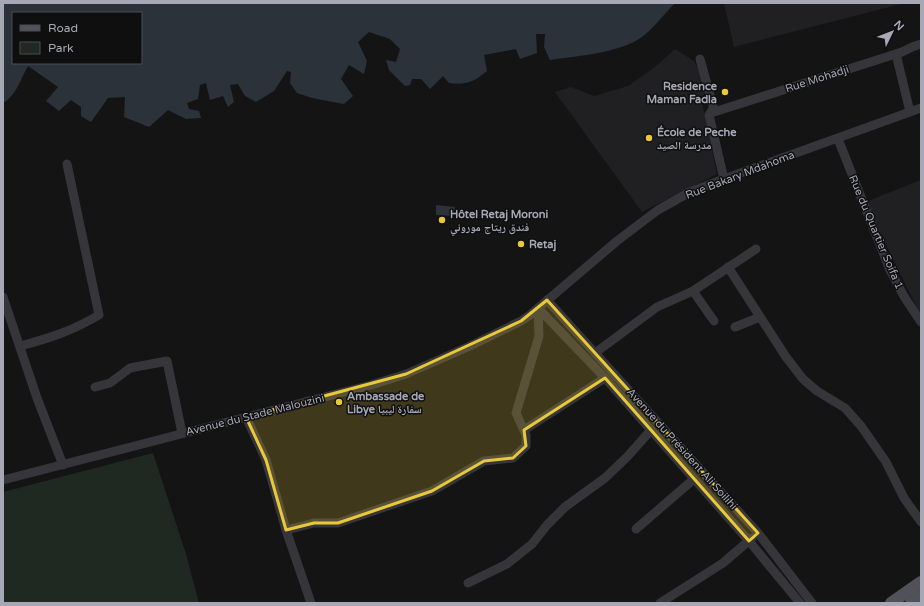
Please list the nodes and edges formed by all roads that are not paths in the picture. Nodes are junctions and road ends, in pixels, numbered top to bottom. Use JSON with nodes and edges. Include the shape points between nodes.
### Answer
{"nodes":[{"id":1,"x":921,"y":44,"type":"edge"},
{"id":2,"x":896,"y":54,"type":"junction"},
{"id":3,"x":700,"y":59,"type":"dead end"},
{"id":4,"x":921,"y":108,"type":"edge"},
{"id":5,"x":910,"y":112,"type":"junction"},
{"id":6,"x":711,"y":113,"type":"junction"},
{"id":7,"x":838,"y":139,"type":"junction"},
{"id":8,"x":67,"y":164,"type":"dead end"},
{"id":9,"x":724,"y":179,"type":"junction"},
{"id":10,"x":756,"y":249,"type":"dead end"},
{"id":11,"x":728,"y":267,"type":"junction"},
{"id":12,"x":693,"y":290,"type":"junction"},
{"id":13,"x":3,"y":297,"type":"edge"},
{"id":14,"x":542,"y":304,"type":"junction"},
{"id":15,"x":760,"y":317,"type":"junction"},
{"id":16,"x":714,"y":321,"type":"dead end"},
{"id":17,"x":921,"y":322,"type":"edge"},
{"id":18,"x":736,"y":327,"type":"dead end"},
{"id":19,"x":20,"y":346,"type":"junction"},
{"id":20,"x":595,"y":353,"type":"junction"},
{"id":21,"x":605,"y":378,"type":"junction"},
{"id":22,"x":95,"y":387,"type":"dead end"},
{"id":23,"x":246,"y":417,"type":"junction"},
{"id":24,"x":524,"y":430,"type":"junction"},
{"id":25,"x":651,"y":430,"type":"junction"},
{"id":26,"x":182,"y":433,"type":"junction"},
{"id":27,"x":63,"y":465,"type":"junction"},
{"id":28,"x":694,"y":479,"type":"junction"},
{"id":29,"x":3,"y":480,"type":"edge"},
{"id":30,"x":921,"y":522,"type":"edge"},
{"id":31,"x":636,"y":529,"type":"dead end"},
{"id":32,"x":286,"y":530,"type":"junction"},
{"id":33,"x":758,"y":533,"type":"junction"},
{"id":34,"x":749,"y":541,"type":"junction"},
{"id":35,"x":921,"y":582,"type":"edge"},
{"id":36,"x":468,"y":583,"type":"dead end"},
{"id":37,"x":921,"y":596,"type":"edge"},
{"id":38,"x":311,"y":603,"type":"edge"},
{"id":39,"x":660,"y":603,"type":"edge"},
{"id":40,"x":800,"y":603,"type":"edge"},
{"id":41,"x":812,"y":603,"type":"edge"},
{"id":42,"x":891,"y":603,"type":"edge"},
{"id":43,"x":911,"y":603,"type":"edge"}],
"edges":[{"from":1,"to":2,"type":"street","name":"Rue Mohadji"},
{"from":2,"to":5,"type":"street"},
{"from":2,"to":6,"type":"street","name":"Rue Mohadji"},
{"from":3,"to":6,"type":"street","via":[[713,106]]},
{"from":4,"to":5,"type":"street","name":"Rue Bakary Mdahoma"},
{"from":5,"to":7,"type":"street","name":"Rue Bakary Mdahoma"},
{"from":6,"to":9,"type":"street","via":[[709,115]]},
{"from":7,"to":9,"type":"street","name":"Rue Bakary Mdahoma"},
{"from":7,"to":17,"type":"street","name":"Rue du Quartier Soifa 1","via":[[890,270]]},
{"from":8,"to":19,"type":"street","via":[[99,315],[62,334]]},
{"from":9,"to":14,"type":"street","name":"Rue Bakary Mdahoma","via":[[690,192],[658,210]]},
{"from":10,"to":11,"type":"street"},
{"from":11,"to":12,"type":"street"},
{"from":11,"to":15,"type":"street"},
{"from":12,"to":16,"type":"street"},
{"from":12,"to":20,"type":"street","via":[[657,307]]},
{"from":13,"to":19,"type":"street"},
{"from":14,"to":20,"type":"street","name":"Avenue du Président Ali Soilihi"},
{"from":14,"to":21,"type":"street","name":"Avenue du Président Ali Soilihi"},
{"from":14,"to":23,"type":"street","name":"Avenue du Stade Malouzini","via":[[530,315],[506,328],[406,374]]},
{"from":14,"to":24,"type":"street","via":[[539,336],[516,413]]},
{"from":15,"to":18,"type":"street"},
{"from":15,"to":30,"type":"street","via":[[803,379],[845,408],[861,426],[886,462],[904,498]]},
{"from":19,"to":27,"type":"street"},
{"from":20,"to":33,"type":"street","name":"Avenue du Président Ali Soilihi"},
{"from":21,"to":24,"type":"street"},
{"from":21,"to":25,"type":"street","name":"Avenue du Président Ali Soilihi"},
{"from":22,"to":26,"type":"street","via":[[110,383],[130,368],[166,361]]},
{"from":23,"to":26,"type":"street","name":"Avenue du Stade Malouzini"},
{"from":23,"to":32,"type":"street","via":[[266,460]]},
{"from":24,"to":32,"type":"street","via":[[526,446],[513,458],[484,461],[432,491],[338,523],[314,523]]},
{"from":25,"to":28,"type":"street","name":"Avenue du Président Ali Soilihi"},
{"from":25,"to":36,"type":"street","via":[[605,478],[565,507],[532,544],[507,564]]},
{"from":26,"to":27,"type":"street","name":"Avenue du Stade Malouzini"},
{"from":27,"to":29,"type":"street","name":"Avenue du Stade Malouzini"},
{"from":28,"to":31,"type":"street"},
{"from":28,"to":34,"type":"street","name":"Avenue du Président Ali Soilihi"},
{"from":32,"to":38,"type":"street"},
{"from":33,"to":34,"type":"street"},
{"from":33,"to":41,"type":"street","name":"Avenue du Président Ali Soilihi"},
{"from":34,"to":39,"type":"street","via":[[723,563]]},
{"from":34,"to":40,"type":"street","name":"Avenue du Président Ali Soilihi"},
{"from":35,"to":42,"type":"main road"},
{"from":37,"to":43,"type":"main road"}]}
